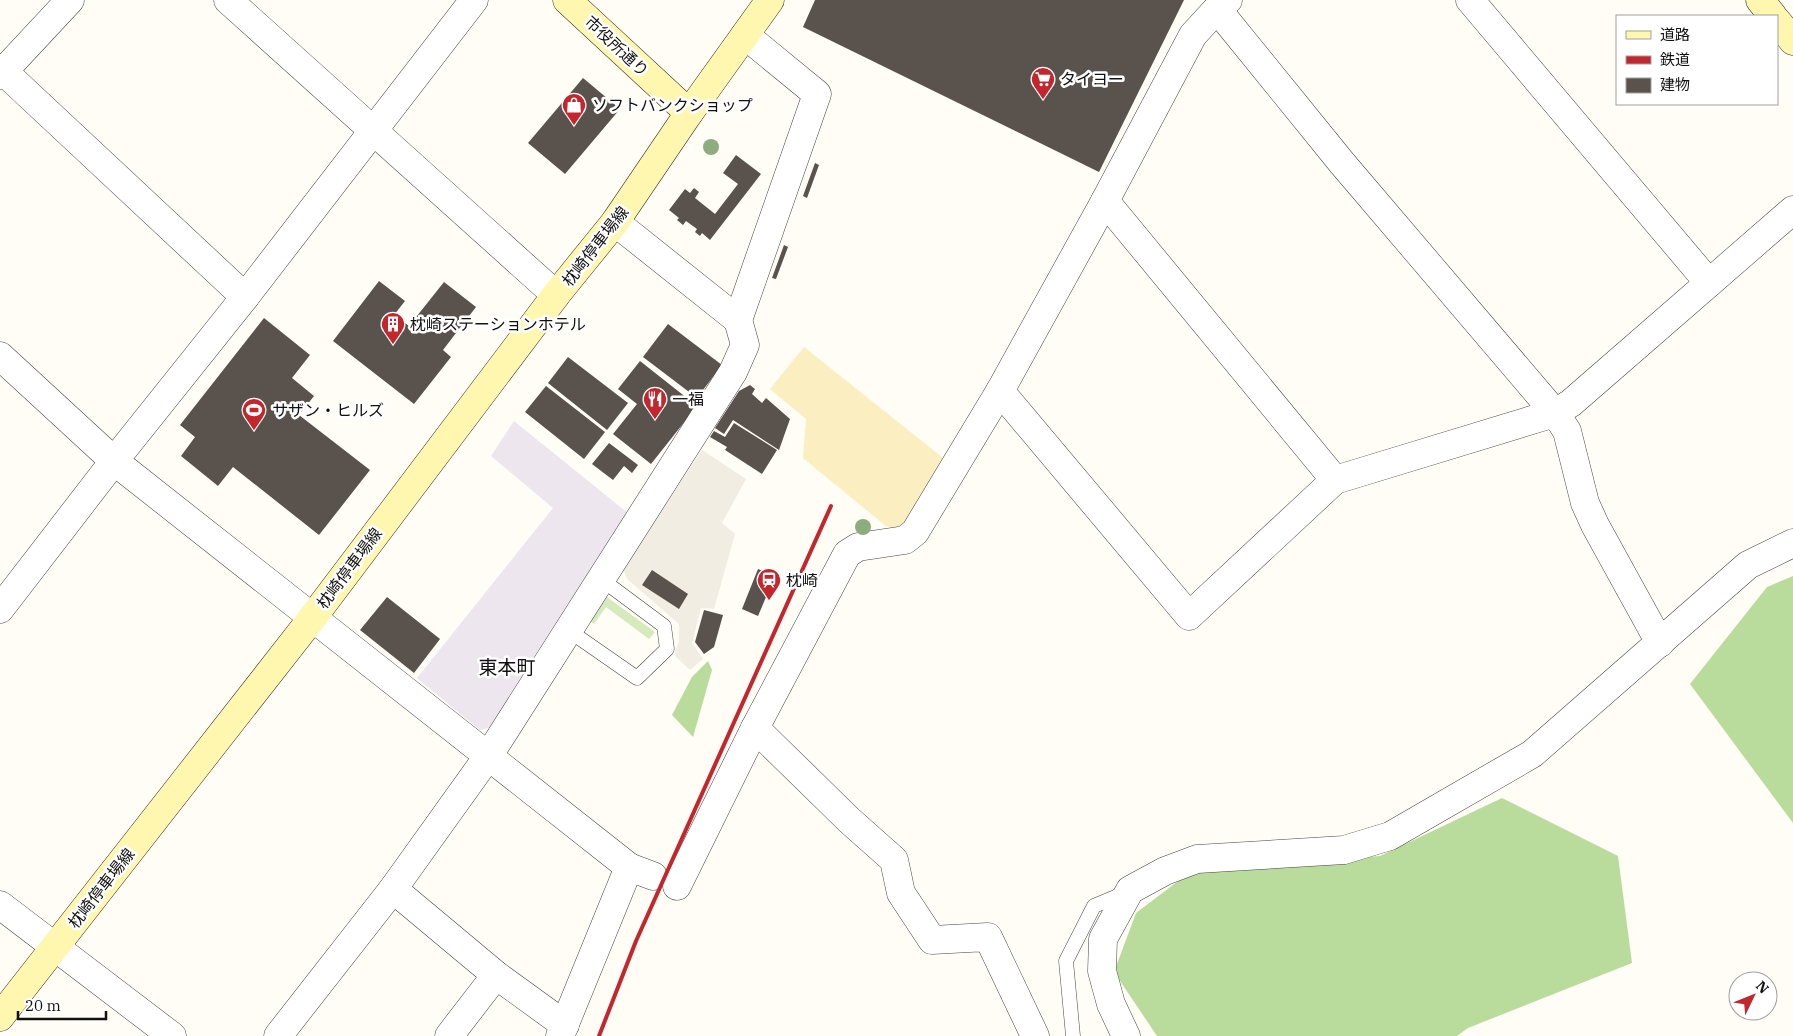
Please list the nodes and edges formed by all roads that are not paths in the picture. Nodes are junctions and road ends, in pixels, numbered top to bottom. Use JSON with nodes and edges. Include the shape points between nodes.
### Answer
{"nodes":[{"id":1,"x":70,"y":0,"type":"edge"},
{"id":2,"x":228,"y":0,"type":"edge"},
{"id":3,"x":474,"y":0,"type":"edge"},
{"id":4,"x":567,"y":0,"type":"edge"},
{"id":5,"x":770,"y":0,"type":"edge"},
{"id":6,"x":1470,"y":0,"type":"edge"},
{"id":7,"x":1760,"y":0,"type":"edge"},
{"id":8,"x":1223,"y":4,"type":"edge"},
{"id":9,"x":1772,"y":15,"type":"edge"},
{"id":10,"x":1778,"y":22,"type":"edge"},
{"id":11,"x":745,"y":35,"type":"junction"},
{"id":12,"x":1793,"y":41,"type":"edge"},
{"id":13,"x":1,"y":72,"type":"edge"},
{"id":14,"x":689,"y":113,"type":"junction"},
{"id":15,"x":373,"y":130,"type":"junction"},
{"id":16,"x":1105,"y":201,"type":"junction"},
{"id":17,"x":1793,"y":210,"type":"edge"},
{"id":18,"x":615,"y":222,"type":"junction"},
{"id":19,"x":1709,"y":283,"type":"junction"},
{"id":20,"x":556,"y":296,"type":"junction"},
{"id":21,"x":245,"y":297,"type":"junction"},
{"id":22,"x":738,"y":320,"type":"junction"},
{"id":23,"x":0,"y":356,"type":"edge"},
{"id":24,"x":1000,"y":392,"type":"junction"},
{"id":25,"x":1554,"y":413,"type":"junction"},
{"id":26,"x":114,"y":461,"type":"junction"},
{"id":27,"x":1335,"y":480,"type":"junction"},
{"id":28,"x":1793,"y":543,"type":"edge"},
{"id":29,"x":601,"y":579,"type":"junction"},
{"id":30,"x":0,"y":609,"type":"edge"},
{"id":31,"x":313,"y":617,"type":"junction"},
{"id":32,"x":568,"y":630,"type":"junction"},
{"id":33,"x":1660,"y":643,"type":"junction"},
{"id":34,"x":756,"y":728,"type":"junction"},
{"id":35,"x":489,"y":755,"type":"junction"},
{"id":36,"x":653,"y":876,"type":"junction"},
{"id":37,"x":393,"y":889,"type":"junction"},
{"id":38,"x":1130,"y":890,"type":"junction"},
{"id":39,"x":0,"y":905,"type":"edge"},
{"id":40,"x":55,"y":948,"type":"junction"},
{"id":41,"x":496,"y":975,"type":"junction"},
{"id":42,"x":0,"y":1017,"type":"edge"},
{"id":43,"x":562,"y":1031,"type":"edge"},
{"id":44,"x":172,"y":1036,"type":"edge"},
{"id":45,"x":278,"y":1036,"type":"edge"},
{"id":46,"x":448,"y":1036,"type":"edge"},
{"id":47,"x":1035,"y":1036,"type":"edge"},
{"id":48,"x":1073,"y":1036,"type":"edge"},
{"id":49,"x":1126,"y":1036,"type":"edge"}],
"edges":[{"from":1,"to":13,"type":"street"},
{"from":2,"to":15,"type":"street"},
{"from":3,"to":15,"type":"street"},
{"from":4,"to":14,"type":"main road","name":"市役所通り"},
{"from":5,"to":11,"type":"main road","name":"枕崎停車場線"},
{"from":6,"to":19,"type":"street"},
{"from":7,"to":9,"type":"main road"},
{"from":8,"to":16,"type":"street","via":[[1193,35]]},
{"from":8,"to":25,"type":"street","via":[[1342,163]]},
{"from":10,"to":12,"type":"main road"},
{"from":11,"to":14,"type":"main road","name":"枕崎停車場線"},
{"from":11,"to":22,"type":"street","via":[[817,94]]},
{"from":13,"to":21,"type":"street"},
{"from":14,"to":18,"type":"main road","name":"枕崎停車場線"},
{"from":15,"to":20,"type":"street"},
{"from":15,"to":21,"type":"street"},
{"from":16,"to":24,"type":"street"},
{"from":16,"to":27,"type":"street"},
{"from":17,"to":19,"type":"street"},
{"from":18,"to":20,"type":"main road","name":"枕崎停車場線"},
{"from":18,"to":22,"type":"street"},
{"from":19,"to":25,"type":"street","via":[[1571,403]]},
{"from":20,"to":31,"type":"main road","name":"枕崎停車場線"},
{"from":21,"to":26,"type":"street"},
{"from":22,"to":29,"type":"street","via":[[745,345],[733,372]]},
{"from":23,"to":26,"type":"street"},
{"from":24,"to":27,"type":"street","via":[[1189,616]]},
{"from":24,"to":34,"type":"street","via":[[915,532],[905,540],[858,548],[847,554]]},
{"from":25,"to":27,"type":"street"},
{"from":25,"to":33,"type":"street","via":[[1567,431],[1585,502],[1595,525]]},
{"from":26,"to":30,"type":"street"},
{"from":26,"to":31,"type":"street"},
{"from":28,"to":33,"type":"street","via":[[1748,565]]},
{"from":29,"to":32,"type":"street"},
{"from":29,"to":32,"type":"lane","via":[[664,626],[667,649],[637,678]]},
{"from":31,"to":35,"type":"street"},
{"from":31,"to":40,"type":"main road","name":"枕崎停車場線"},
{"from":32,"to":35,"type":"street"},
{"from":33,"to":38,"type":"street","via":[[1532,754],[1390,836],[1344,850],[1197,859],[1165,871]]},
{"from":34,"to":36,"type":"street"},
{"from":34,"to":47,"type":"street","via":[[894,860],[901,893],[932,940],[988,937]]},
{"from":35,"to":36,"type":"street"},
{"from":35,"to":37,"type":"street"},
{"from":36,"to":43,"type":"street"},
{"from":37,"to":41,"type":"street"},
{"from":37,"to":45,"type":"street"},
{"from":38,"to":48,"type":"lane","via":[[1094,906],[1066,961]]},
{"from":38,"to":49,"type":"street","via":[[1103,939],[1102,971],[1111,1004]]},
{"from":39,"to":40,"type":"street"},
{"from":40,"to":42,"type":"main road","name":"枕崎停車場線"},
{"from":40,"to":44,"type":"street"},
{"from":41,"to":43,"type":"street"},
{"from":41,"to":46,"type":"street"}]}
